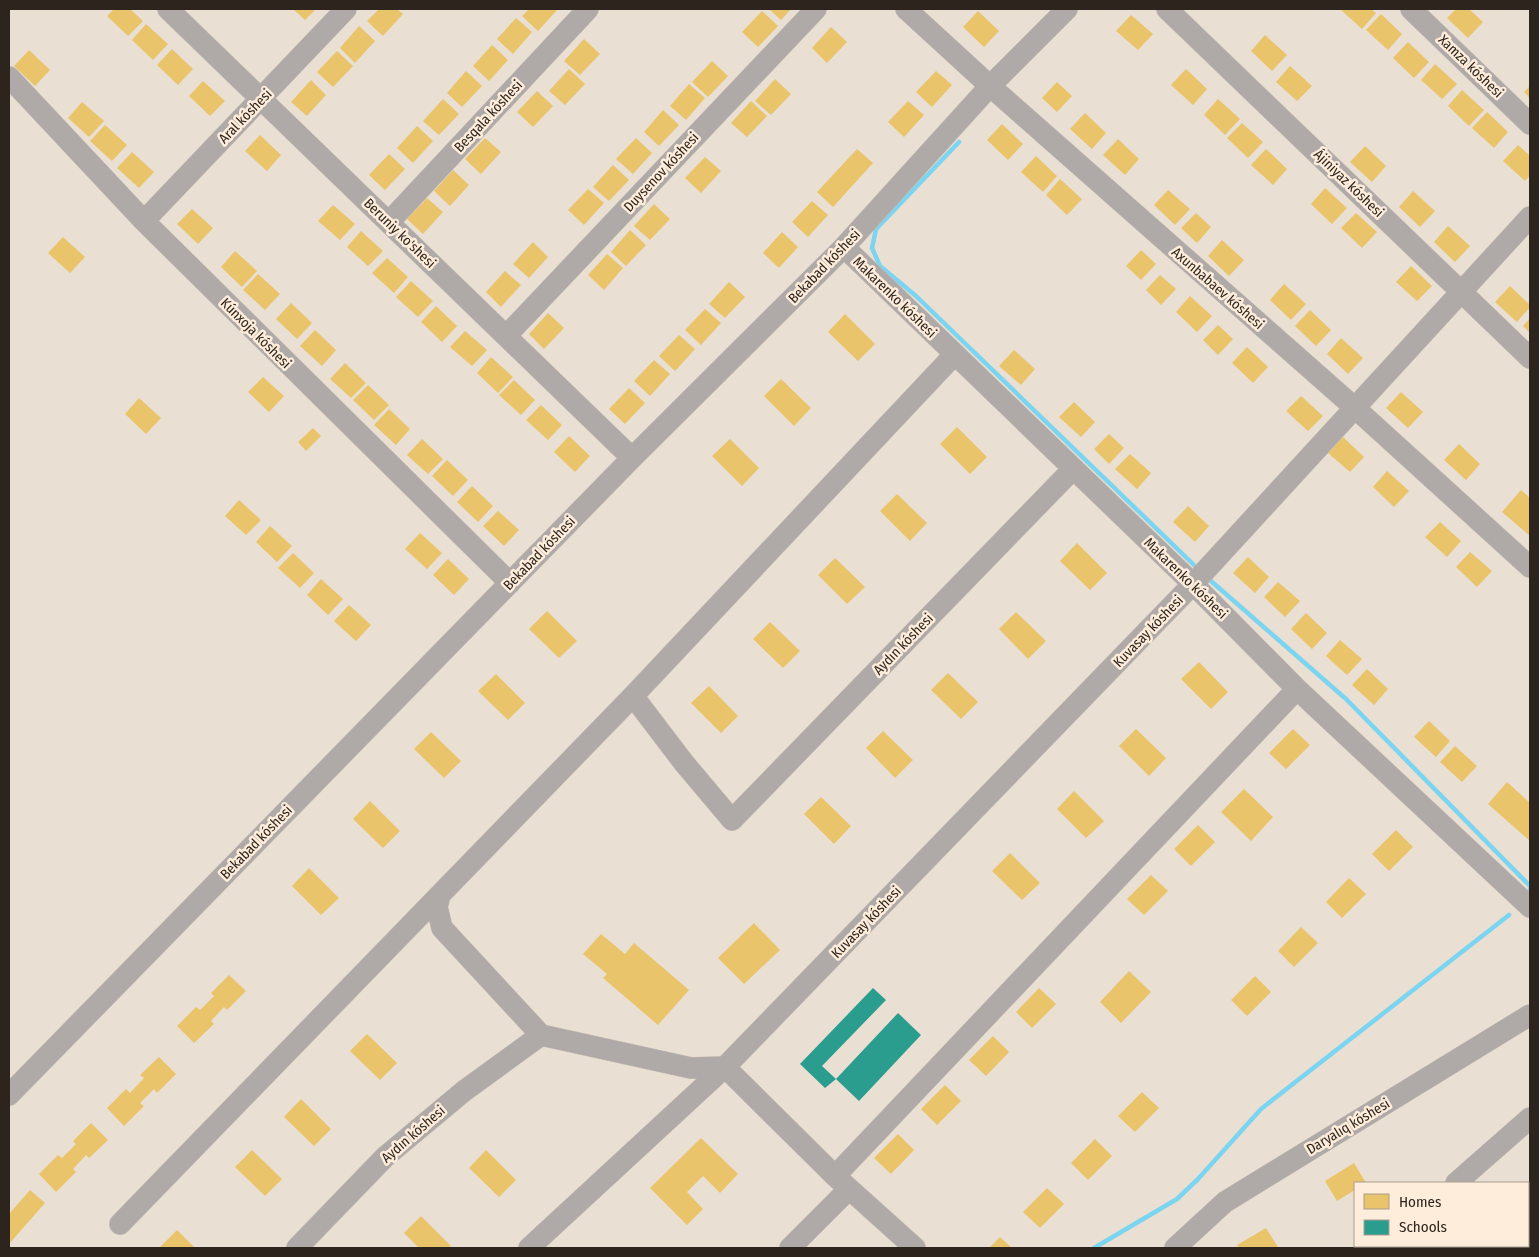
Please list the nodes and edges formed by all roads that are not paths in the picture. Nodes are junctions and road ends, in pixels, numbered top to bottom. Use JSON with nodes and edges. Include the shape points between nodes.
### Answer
{"nodes":[{"id":1,"x":168,"y":9,"type":"edge"},
{"id":2,"x":346,"y":9,"type":"edge"},
{"id":3,"x":588,"y":9,"type":"edge"},
{"id":4,"x":816,"y":9,"type":"edge"},
{"id":5,"x":906,"y":9,"type":"edge"},
{"id":6,"x":1067,"y":9,"type":"edge"},
{"id":7,"x":1167,"y":9,"type":"edge"},
{"id":8,"x":1411,"y":9,"type":"edge"},
{"id":9,"x":9,"y":77,"type":"edge"},
{"id":10,"x":990,"y":86,"type":"junction"},
{"id":11,"x":262,"y":99,"type":"junction"},
{"id":12,"x":1530,"y":124,"type":"edge"},
{"id":13,"x":1530,"y":217,"type":"edge"},
{"id":14,"x":144,"y":221,"type":"junction"},
{"id":15,"x":389,"y":222,"type":"junction"},
{"id":16,"x":844,"y":247,"type":"junction"},
{"id":17,"x":1462,"y":293,"type":"junction"},
{"id":18,"x":506,"y":336,"type":"junction"},
{"id":19,"x":955,"y":354,"type":"junction"},
{"id":20,"x":1530,"y":358,"type":"edge"},
{"id":21,"x":1355,"y":408,"type":"junction"},
{"id":22,"x":632,"y":458,"type":"junction"},
{"id":23,"x":1073,"y":469,"type":"junction"},
{"id":24,"x":1530,"y":567,"type":"edge"},
{"id":25,"x":510,"y":583,"type":"junction"},
{"id":26,"x":1193,"y":584,"type":"junction"},
{"id":27,"x":1297,"y":689,"type":"junction"},
{"id":28,"x":633,"y":696,"type":"junction"},
{"id":29,"x":440,"y":895,"type":"junction"},
{"id":30,"x":1530,"y":906,"type":"edge"},
{"id":31,"x":1530,"y":1015,"type":"edge"},
{"id":32,"x":541,"y":1035,"type":"junction"},
{"id":33,"x":725,"y":1067,"type":"junction"},
{"id":34,"x":9,"y":1095,"type":"edge"},
{"id":35,"x":1530,"y":1118,"type":"edge"},
{"id":36,"x":1457,"y":1182,"type":"edge"},
{"id":37,"x":842,"y":1183,"type":"junction"},
{"id":38,"x":120,"y":1224,"type":"dead end"},
{"id":39,"x":297,"y":1248,"type":"edge"},
{"id":40,"x":530,"y":1248,"type":"edge"},
{"id":41,"x":790,"y":1248,"type":"edge"},
{"id":42,"x":914,"y":1248,"type":"edge"},
{"id":43,"x":1175,"y":1248,"type":"edge"}],
"edges":[{"from":1,"to":11,"type":"street","name":"Beruniy ko'shesi"},
{"from":2,"to":11,"type":"street","name":"Aral kóshesi"},
{"from":3,"to":15,"type":"street","name":"Besqala kóshesi"},
{"from":4,"to":18,"type":"street","name":"Duysenov kóshesi"},
{"from":5,"to":10,"type":"street","name":"Axunbabaev kóshesi"},
{"from":6,"to":10,"type":"street","name":"Bekabad kóshesi"},
{"from":7,"to":17,"type":"street","name":"Ájiniyaz kóshesi"},
{"from":8,"to":12,"type":"street","name":"Xamza kóshesi"},
{"from":9,"to":14,"type":"street","name":"Kúnxoja kóshesi"},
{"from":10,"to":16,"type":"street","name":"Bekabad kóshesi"},
{"from":10,"to":21,"type":"street","name":"Axunbabaev kóshesi"},
{"from":11,"to":14,"type":"street","name":"Aral kóshesi"},
{"from":11,"to":15,"type":"street","name":"Beruniy ko'shesi"},
{"from":13,"to":17,"type":"street","name":"Kuvasay kóshesi"},
{"from":14,"to":25,"type":"street","name":"Kúnxoja kóshesi"},
{"from":15,"to":18,"type":"street","name":"Beruniy ko'shesi"},
{"from":16,"to":19,"type":"street","name":"Makarenko kóshesi"},
{"from":16,"to":22,"type":"street","name":"Bekabad kóshesi"},
{"from":17,"to":20,"type":"street","name":"Ájiniyaz kóshesi"},
{"from":17,"to":21,"type":"street","name":"Kuvasay kóshesi"},
{"from":18,"to":22,"type":"street","name":"Beruniy ko'shesi"},
{"from":19,"to":23,"type":"street","name":"Makarenko kóshesi"},
{"from":19,"to":28,"type":"street"},
{"from":21,"to":24,"type":"street","name":"Axunbabaev kóshesi"},
{"from":21,"to":26,"type":"street","name":"Kuvasay kóshesi"},
{"from":22,"to":25,"type":"street","name":"Bekabad kóshesi"},
{"from":23,"to":26,"type":"street","name":"Makarenko kóshesi"},
{"from":23,"to":28,"type":"street","name":"Aydın kóshesi","via":[[732,820]]},
{"from":25,"to":34,"type":"street","name":"Bekabad kóshesi"},
{"from":26,"to":27,"type":"street","name":"Makarenko kóshesi"},
{"from":26,"to":33,"type":"street","name":"Kuvasay kóshesi"},
{"from":27,"to":30,"type":"street","name":"Makarenko kóshesi"},
{"from":27,"to":37,"type":"street"},
{"from":28,"to":29,"type":"street"},
{"from":29,"to":32,"type":"street","via":[[437,907],[442,928]]},
{"from":29,"to":38,"type":"street"},
{"from":31,"to":43,"type":"street","name":"Daryalıq kóshesi","via":[[1224,1202]]},
{"from":32,"to":33,"type":"street","via":[[691,1068]]},
{"from":32,"to":39,"type":"street","name":"Aydın kóshesi","via":[[464,1090],[385,1157]]},
{"from":33,"to":37,"type":"street"},
{"from":33,"to":40,"type":"street","name":"Kuvasay kóshesi"},
{"from":35,"to":36,"type":"street"},
{"from":37,"to":41,"type":"street"},
{"from":37,"to":42,"type":"street"}]}
